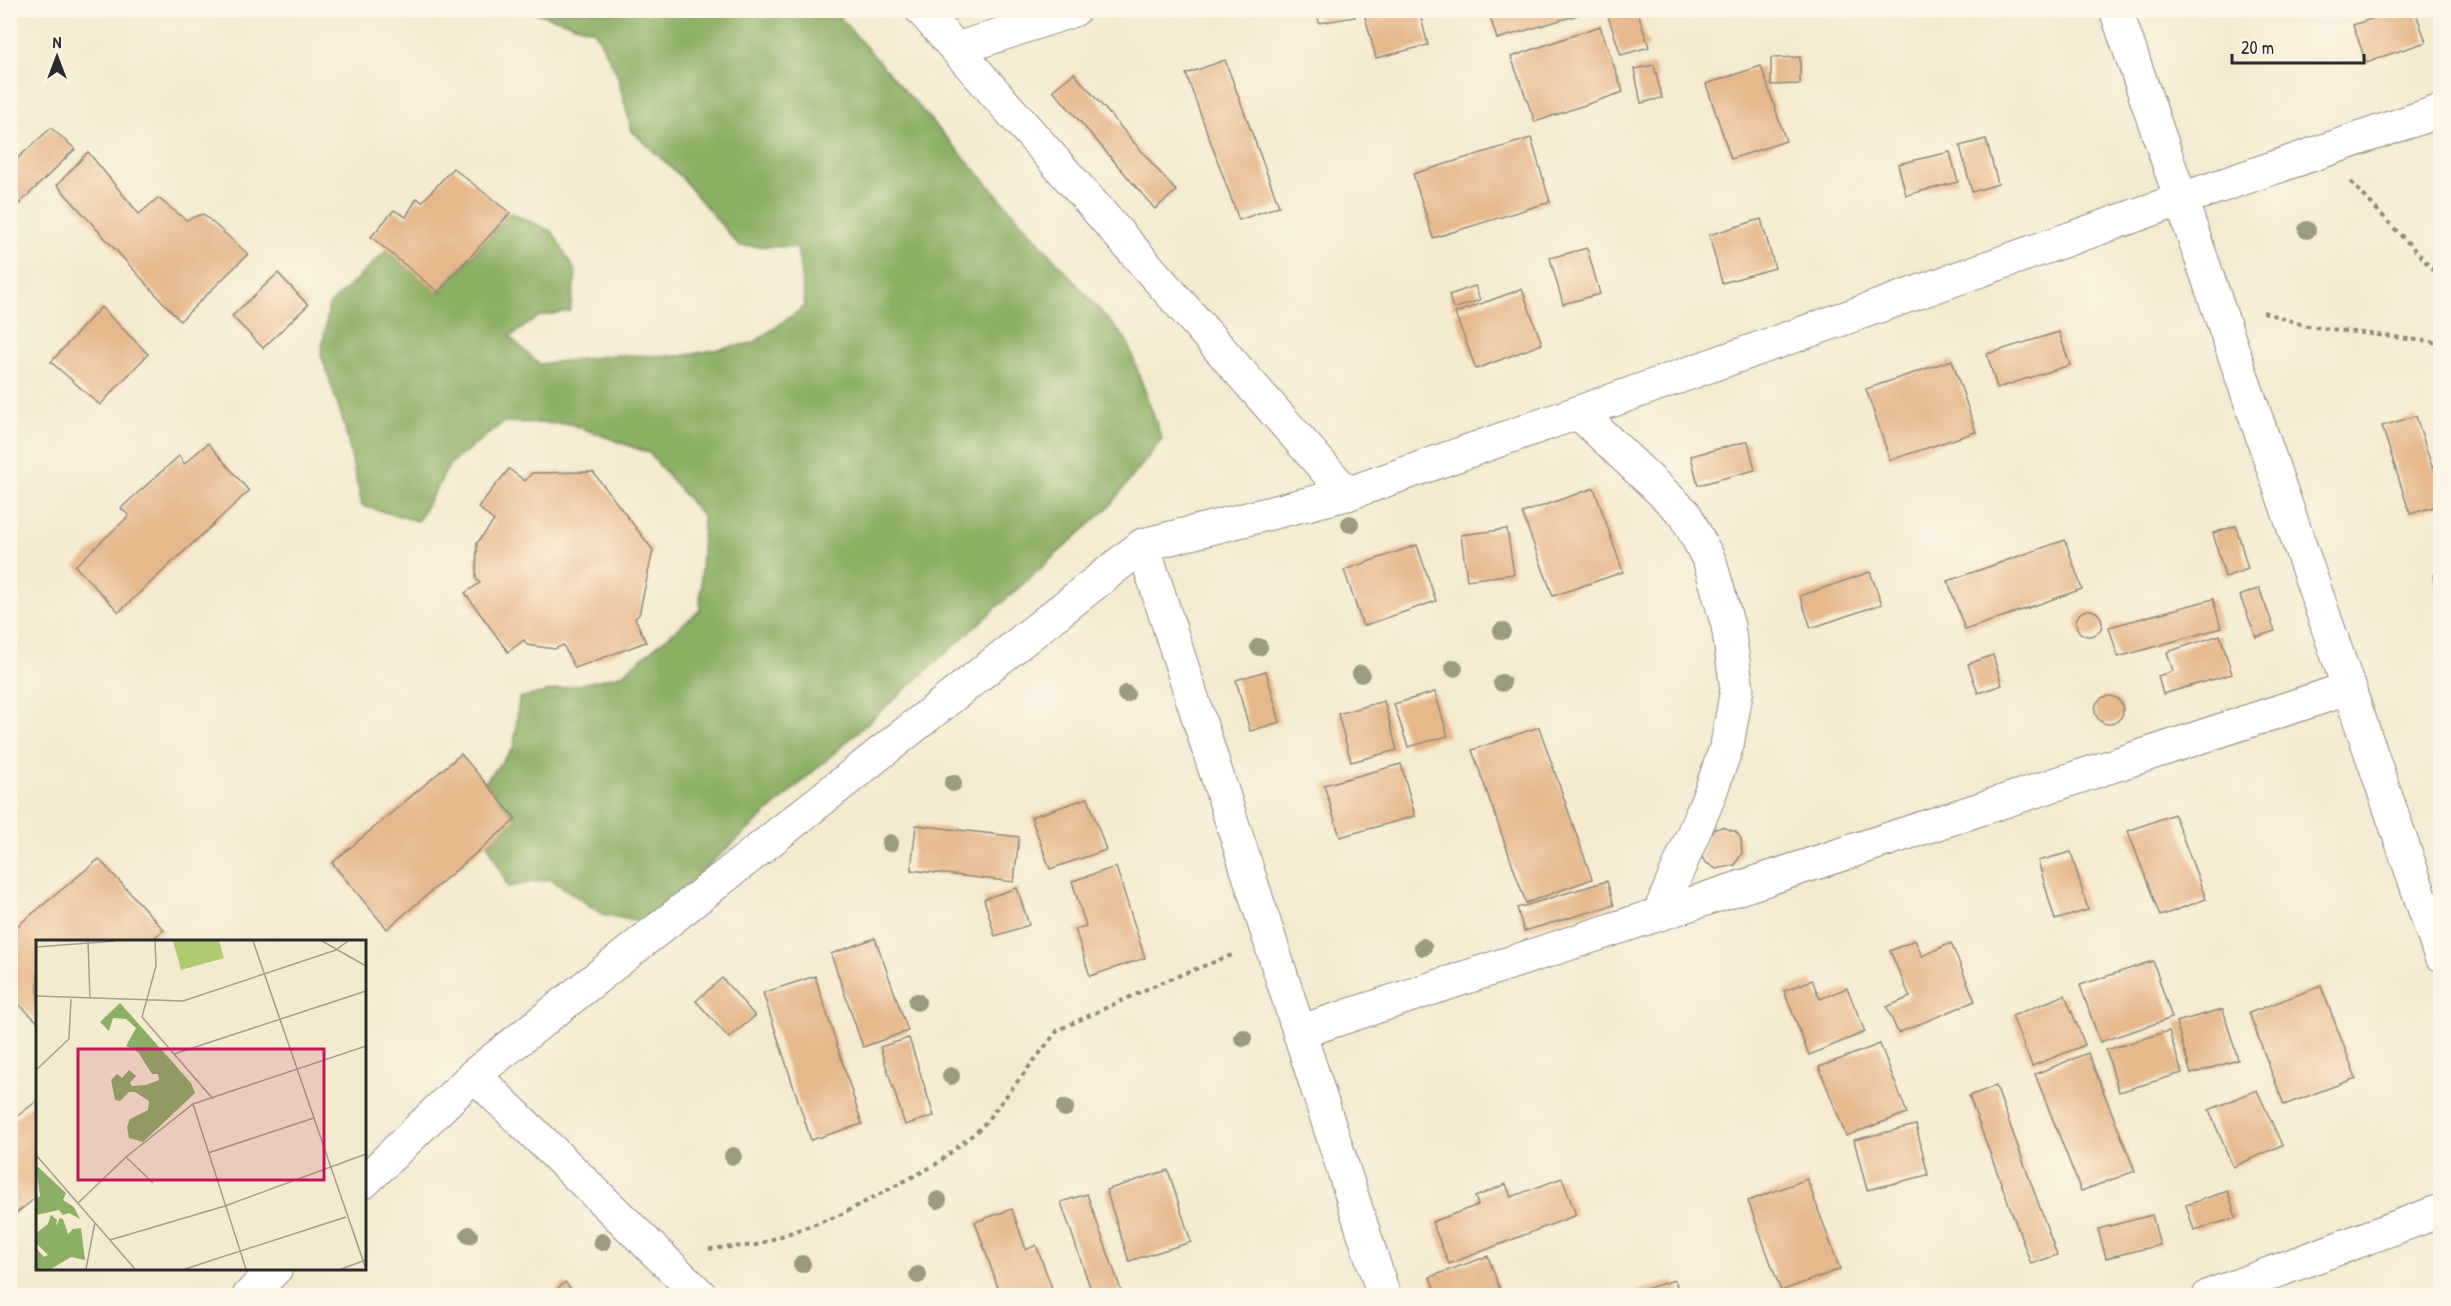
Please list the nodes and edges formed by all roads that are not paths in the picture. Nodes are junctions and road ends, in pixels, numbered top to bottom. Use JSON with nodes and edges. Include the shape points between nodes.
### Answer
{"nodes":[{"id":1,"x":922,"y":10,"type":"edge"},
{"id":2,"x":1074,"y":10,"type":"edge"},
{"id":3,"x":2116,"y":10,"type":"edge"},
{"id":4,"x":957,"y":49,"type":"junction"},
{"id":5,"x":2440,"y":111,"type":"edge"},
{"id":6,"x":2182,"y":199,"type":"junction"},
{"id":7,"x":1579,"y":413,"type":"junction"},
{"id":8,"x":1347,"y":494,"type":"junction"},
{"id":9,"x":1143,"y":545,"type":"junction"},
{"id":10,"x":2350,"y":688,"type":"junction"},
{"id":11,"x":1659,"y":914,"type":"junction"},
{"id":12,"x":2440,"y":954,"type":"edge"},
{"id":13,"x":1299,"y":1032,"type":"junction"},
{"id":14,"x":474,"y":1075,"type":"junction"},
{"id":15,"x":366,"y":1180,"type":"edge"},
{"id":16,"x":2440,"y":1211,"type":"edge"},
{"id":17,"x":275,"y":1270,"type":"edge"},
{"id":18,"x":249,"y":1296,"type":"edge"},
{"id":19,"x":701,"y":1296,"type":"edge"},
{"id":20,"x":1384,"y":1296,"type":"edge"},
{"id":21,"x":2209,"y":1296,"type":"edge"}],
"edges":[{"from":1,"to":4,"type":"street"},
{"from":2,"to":4,"type":"street"},
{"from":3,"to":6,"type":"street"},
{"from":4,"to":8,"type":"street"},
{"from":5,"to":6,"type":"street"},
{"from":6,"to":7,"type":"street"},
{"from":6,"to":10,"type":"street"},
{"from":7,"to":8,"type":"street"},
{"from":7,"to":11,"type":"street","via":[[1685,514],[1710,562],[1728,626],[1737,689],[1727,745]]},
{"from":8,"to":9,"type":"street"},
{"from":9,"to":13,"type":"street"},
{"from":9,"to":14,"type":"street"},
{"from":10,"to":11,"type":"street"},
{"from":10,"to":12,"type":"street"},
{"from":11,"to":13,"type":"street"},
{"from":13,"to":20,"type":"street"},
{"from":14,"to":15,"type":"street"},
{"from":14,"to":19,"type":"street"},
{"from":16,"to":21,"type":"street"},
{"from":17,"to":18,"type":"street"}]}
